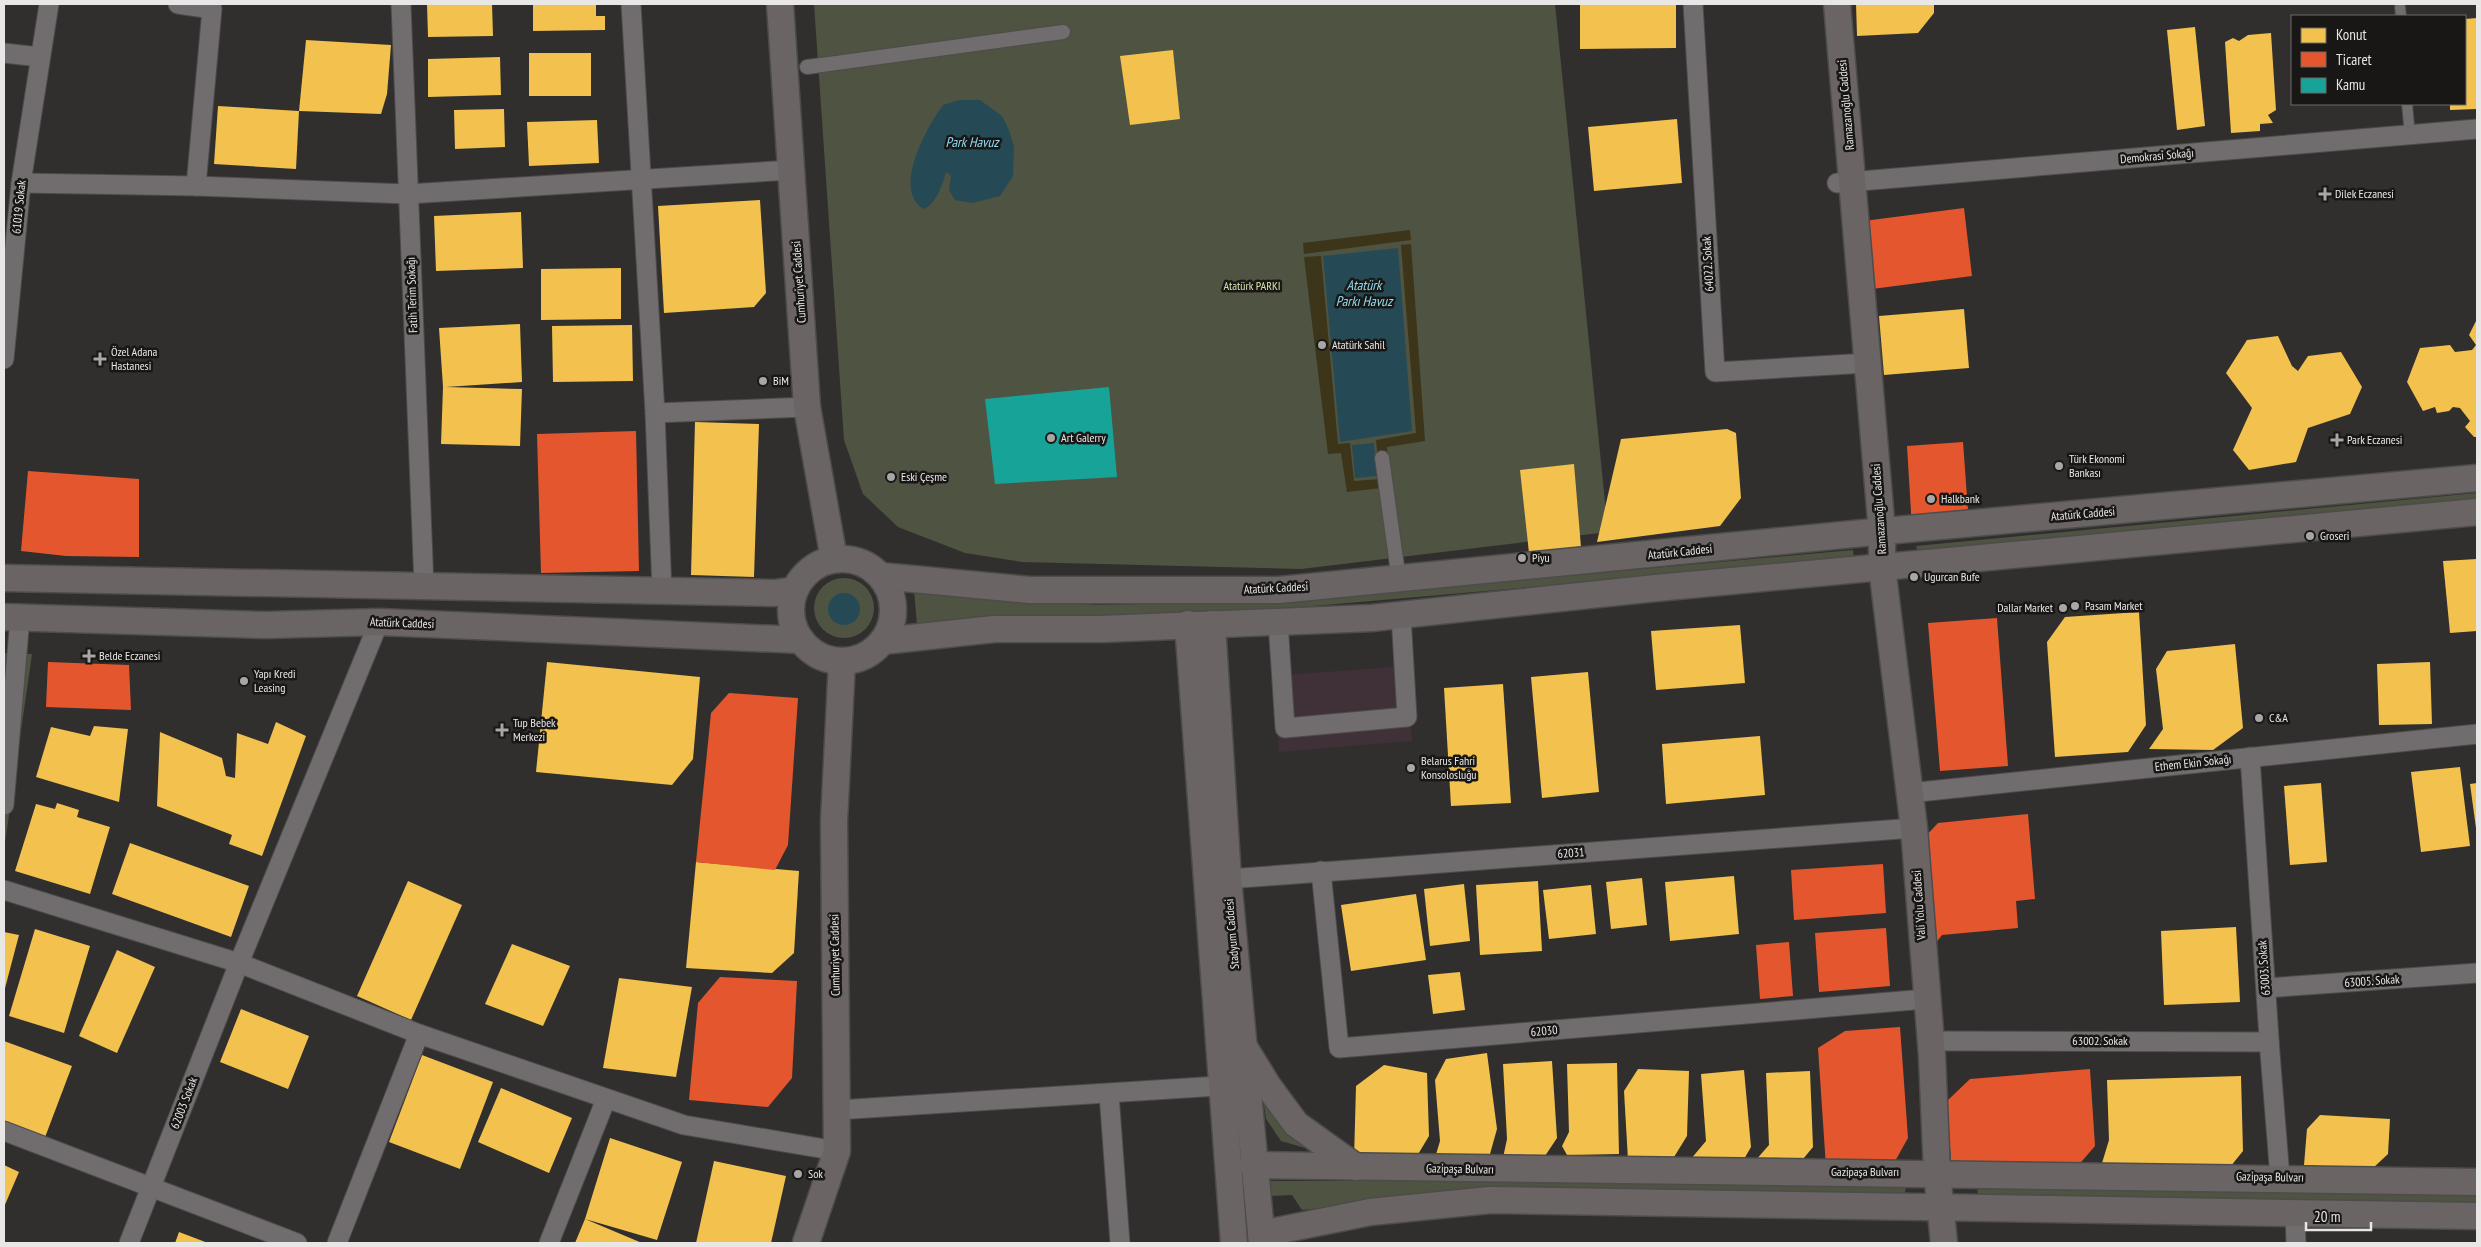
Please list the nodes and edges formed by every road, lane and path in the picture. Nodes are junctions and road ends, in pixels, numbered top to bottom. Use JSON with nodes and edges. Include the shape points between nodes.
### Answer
{"nodes":[{"id":1,"x":49,"y":4,"type":"edge"},
{"id":2,"x":178,"y":4,"type":"edge"},
{"id":3,"x":401,"y":4,"type":"edge"},
{"id":4,"x":631,"y":4,"type":"edge"},
{"id":5,"x":780,"y":4,"type":"edge"},
{"id":6,"x":1693,"y":4,"type":"edge"},
{"id":7,"x":1821,"y":4,"type":"edge"},
{"id":8,"x":1837,"y":4,"type":"edge"},
{"id":9,"x":1063,"y":32,"type":"dead end"},
{"id":10,"x":4,"y":53,"type":"edge"},
{"id":11,"x":40,"y":57,"type":"junction"},
{"id":12,"x":807,"y":67,"type":"dead end"},
{"id":13,"x":2408,"y":105,"type":"edge"},
{"id":14,"x":2477,"y":129,"type":"edge"},
{"id":15,"x":2410,"y":135,"type":"junction"},
{"id":16,"x":792,"y":170,"type":"junction"},
{"id":17,"x":640,"y":179,"type":"junction"},
{"id":18,"x":1845,"y":182,"type":"junction"},
{"id":19,"x":196,"y":186,"type":"junction"},
{"id":20,"x":15,"y":192,"type":"edge"},
{"id":21,"x":408,"y":194,"type":"junction"},
{"id":22,"x":4,"y":359,"type":"edge"},
{"id":23,"x":1860,"y":364,"type":"junction"},
{"id":24,"x":808,"y":407,"type":"junction"},
{"id":25,"x":655,"y":413,"type":"junction"},
{"id":26,"x":1382,"y":458,"type":"dead end"},
{"id":27,"x":2477,"y":478,"type":"edge"},
{"id":28,"x":2477,"y":512,"type":"edge"},
{"id":29,"x":1875,"y":532,"type":"junction"},
{"id":30,"x":834,"y":559,"type":"junction"},
{"id":31,"x":1398,"y":566,"type":"dead end"},
{"id":32,"x":1882,"y":567,"type":"junction"},
{"id":33,"x":881,"y":576,"type":"junction"},
{"id":34,"x":4,"y":578,"type":"edge"},
{"id":35,"x":424,"y":586,"type":"junction"},
{"id":36,"x":795,"y":590,"type":"junction"},
{"id":37,"x":662,"y":591,"type":"junction"},
{"id":38,"x":1401,"y":615,"type":"junction"},
{"id":39,"x":12,"y":618,"type":"edge"},
{"id":40,"x":379,"y":622,"type":"junction"},
{"id":41,"x":1278,"y":622,"type":"junction"},
{"id":42,"x":1200,"y":624,"type":"junction"},
{"id":43,"x":801,"y":640,"type":"junction"},
{"id":44,"x":883,"y":641,"type":"junction"},
{"id":45,"x":842,"y":661,"type":"junction"},
{"id":46,"x":2477,"y":734,"type":"edge"},
{"id":47,"x":2250,"y":758,"type":"junction"},
{"id":48,"x":1909,"y":793,"type":"junction"},
{"id":49,"x":4,"y":805,"type":"edge"},
{"id":50,"x":1914,"y":828,"type":"junction"},
{"id":51,"x":1321,"y":871,"type":"junction"},
{"id":52,"x":1228,"y":879,"type":"junction"},
{"id":53,"x":4,"y":890,"type":"edge"},
{"id":54,"x":238,"y":963,"type":"junction"},
{"id":55,"x":2477,"y":973,"type":"edge"},
{"id":56,"x":2266,"y":988,"type":"junction"},
{"id":57,"x":1926,"y":999,"type":"junction"},
{"id":58,"x":418,"y":1034,"type":"junction"},
{"id":59,"x":1931,"y":1042,"type":"junction"},
{"id":60,"x":2269,"y":1042,"type":"junction"},
{"id":61,"x":1242,"y":1044,"type":"junction"},
{"id":62,"x":1234,"y":1085,"type":"junction"},
{"id":63,"x":1109,"y":1094,"type":"junction"},
{"id":64,"x":606,"y":1099,"type":"junction"},
{"id":65,"x":837,"y":1110,"type":"junction"},
{"id":66,"x":4,"y":1131,"type":"edge"},
{"id":67,"x":837,"y":1151,"type":"junction"},
{"id":68,"x":1253,"y":1165,"type":"junction"},
{"id":69,"x":1356,"y":1167,"type":"junction"},
{"id":70,"x":1937,"y":1173,"type":"junction"},
{"id":71,"x":2280,"y":1178,"type":"junction"},
{"id":72,"x":2477,"y":1182,"type":"edge"},
{"id":73,"x":152,"y":1188,"type":"junction"},
{"id":74,"x":1940,"y":1208,"type":"junction"},
{"id":75,"x":2295,"y":1214,"type":"junction"},
{"id":76,"x":2477,"y":1216,"type":"edge"},
{"id":77,"x":1332,"y":1220,"type":"junction"},
{"id":78,"x":1261,"y":1239,"type":"edge"},
{"id":79,"x":130,"y":1243,"type":"edge"},
{"id":80,"x":297,"y":1243,"type":"edge"},
{"id":81,"x":337,"y":1243,"type":"edge"},
{"id":82,"x":549,"y":1243,"type":"edge"},
{"id":83,"x":806,"y":1243,"type":"edge"},
{"id":84,"x":1120,"y":1243,"type":"edge"},
{"id":85,"x":1234,"y":1243,"type":"edge"},
{"id":86,"x":1298,"y":1243,"type":"edge"},
{"id":87,"x":1944,"y":1243,"type":"edge"},
{"id":88,"x":2296,"y":1243,"type":"edge"}],
"edges":[{"from":1,"to":11,"type":"street","name":"61019 Sokak"},
{"from":2,"to":19,"type":"street","via":[[212,9]]},
{"from":3,"to":21,"type":"street","name":"Fatih Terim Sokağı"},
{"from":4,"to":17,"type":"street"},
{"from":5,"to":16,"type":"main road","name":"Cumhuriyet Caddesi"},
{"from":6,"to":23,"type":"street","name":"64022. Sokak","via":[[1715,372]]},
{"from":7,"to":18,"type":"main road","name":"Ramazanoğlu Caddesi"},
{"from":8,"to":18,"type":"main road","name":"Ramazanoğlu Caddesi"},
{"from":9,"to":12,"type":"street"},
{"from":10,"to":11,"type":"street"},
{"from":11,"to":20,"type":"street","name":"61019 Sokak"},
{"from":13,"to":15,"type":"lane"},
{"from":14,"to":15,"type":"street","name":"Demokrasi Sokağı"},
{"from":15,"to":18,"type":"street","name":"Demokrasi Sokağı"},
{"from":16,"to":17,"type":"street"},
{"from":16,"to":24,"type":"main road","name":"Cumhuriyet Caddesi"},
{"from":17,"to":21,"type":"street"},
{"from":17,"to":25,"type":"street"},
{"from":18,"to":23,"type":"main road","name":"Ramazanoğlu Caddesi"},
{"from":19,"to":20,"type":"street"},
{"from":19,"to":21,"type":"street"},
{"from":20,"to":22,"type":"street","name":"61019 Sokak"},
{"from":21,"to":35,"type":"street","name":"Fatih Terim Sokağı"},
{"from":23,"to":29,"type":"main road","name":"Ramazanoğlu Caddesi"},
{"from":24,"to":25,"type":"street"},
{"from":24,"to":30,"type":"main road","name":"Cumhuriyet Caddesi"},
{"from":25,"to":37,"type":"street"},
{"from":26,"to":31,"type":"street"},
{"from":27,"to":29,"type":"main road","name":"Atatürk Caddesi"},
{"from":28,"to":32,"type":"main road"},
{"from":29,"to":32,"type":"main road","name":"Ramazanoğlu Caddesi"},
{"from":29,"to":33,"type":"main road","name":"Atatürk Caddesi","via":[[1279,590],[1030,590]]},
{"from":30,"to":33,"type":"main road","via":[[851,559],[868,565]]},
{"from":30,"to":36,"type":"main road","via":[[817,565]]},
{"from":32,"to":38,"type":"main road"},
{"from":32,"to":48,"type":"main road","name":"Vali Yolu Caddesi"},
{"from":33,"to":44,"type":"main road","via":[[890,591],[894,608],[891,626]]},
{"from":34,"to":35,"type":"main road"},
{"from":35,"to":37,"type":"main road"},
{"from":36,"to":37,"type":"main road","via":[[775,593]]},
{"from":36,"to":43,"type":"main road","via":[[791,616]]},
{"from":38,"to":41,"type":"main road"},
{"from":38,"to":41,"type":"street","via":[[1407,716],[1285,728]]},
{"from":39,"to":40,"type":"main road","name":"Atatürk Caddesi","via":[[266,625]]},
{"from":39,"to":49,"type":"street"},
{"from":40,"to":43,"type":"main road","name":"Atatürk Caddesi"},
{"from":40,"to":54,"type":"street","name":"62003 Sokak"},
{"from":41,"to":42,"type":"main road"},
{"from":42,"to":44,"type":"main road","via":[[1102,629],[994,629]]},
{"from":42,"to":52,"type":"main road","name":"Stadyum Caddesi"},
{"from":42,"to":62,"type":"main road"},
{"from":43,"to":45,"type":"main road","via":[[819,655]]},
{"from":44,"to":45,"type":"main road","via":[[857,659]]},
{"from":45,"to":65,"type":"main road","name":"Cumhuriyet Caddesi","via":[[834,821]]},
{"from":46,"to":47,"type":"street","name":"Ethem Ekin Sokağı"},
{"from":47,"to":48,"type":"street","name":"Ethem Ekin Sokağı"},
{"from":47,"to":56,"type":"street","name":"63003. Sokak"},
{"from":48,"to":50,"type":"main road","name":"Vali Yolu Caddesi"},
{"from":50,"to":51,"type":"street","name":"62031"},
{"from":50,"to":57,"type":"main road","name":"Vali Yolu Caddesi"},
{"from":51,"to":52,"type":"street","name":"62031"},
{"from":51,"to":57,"type":"street","name":"62030","via":[[1339,1048]]},
{"from":52,"to":61,"type":"main road","name":"Stadyum Caddesi"},
{"from":53,"to":54,"type":"street"},
{"from":54,"to":58,"type":"street"},
{"from":54,"to":73,"type":"street","name":"62003 Sokak"},
{"from":55,"to":56,"type":"street","name":"63005. Sokak"},
{"from":56,"to":60,"type":"street","name":"63003. Sokak"},
{"from":57,"to":59,"type":"main road","name":"Vali Yolu Caddesi"},
{"from":58,"to":64,"type":"street"},
{"from":58,"to":81,"type":"street"},
{"from":59,"to":60,"type":"street","name":"63002. Sokak"},
{"from":59,"to":70,"type":"main road","name":"Vali Yolu Caddesi"},
{"from":60,"to":71,"type":"street","name":"63003. Sokak"},
{"from":61,"to":62,"type":"main road","name":"Stadyum Caddesi"},
{"from":61,"to":69,"type":"main road","via":[[1296,1124]]},
{"from":62,"to":63,"type":"street"},
{"from":62,"to":68,"type":"main road","name":"Stadyum Caddesi"},
{"from":62,"to":85,"type":"main road"},
{"from":63,"to":65,"type":"street"},
{"from":63,"to":84,"type":"street"},
{"from":64,"to":67,"type":"street","via":[[684,1125]]},
{"from":64,"to":82,"type":"street"},
{"from":65,"to":67,"type":"main road","name":"Cumhuriyet Caddesi"},
{"from":66,"to":73,"type":"street"},
{"from":67,"to":83,"type":"main road","name":"Cumhuriyet Caddesi"},
{"from":68,"to":69,"type":"main road","name":"Gazipaşa Bulvarı"},
{"from":68,"to":78,"type":"main road","name":"Stadyum Caddesi"},
{"from":69,"to":70,"type":"main road","name":"Gazipaşa Bulvarı"},
{"from":70,"to":71,"type":"main road","name":"Gazipaşa Bulvarı"},
{"from":70,"to":74,"type":"main road","name":"Vali Yolu Caddesi"},
{"from":71,"to":72,"type":"main road","name":"Gazipaşa Bulvarı"},
{"from":73,"to":79,"type":"street","name":"62003 Sokak"},
{"from":73,"to":80,"type":"street"},
{"from":74,"to":75,"type":"main road"},
{"from":74,"to":77,"type":"main road","via":[[1490,1200],[1370,1212]]},
{"from":74,"to":87,"type":"main road","name":"Vali Yolu Caddesi"},
{"from":75,"to":76,"type":"main road"},
{"from":75,"to":88,"type":"street"},
{"from":77,"to":78,"type":"main road"},
{"from":77,"to":86,"type":"main road"}]}
